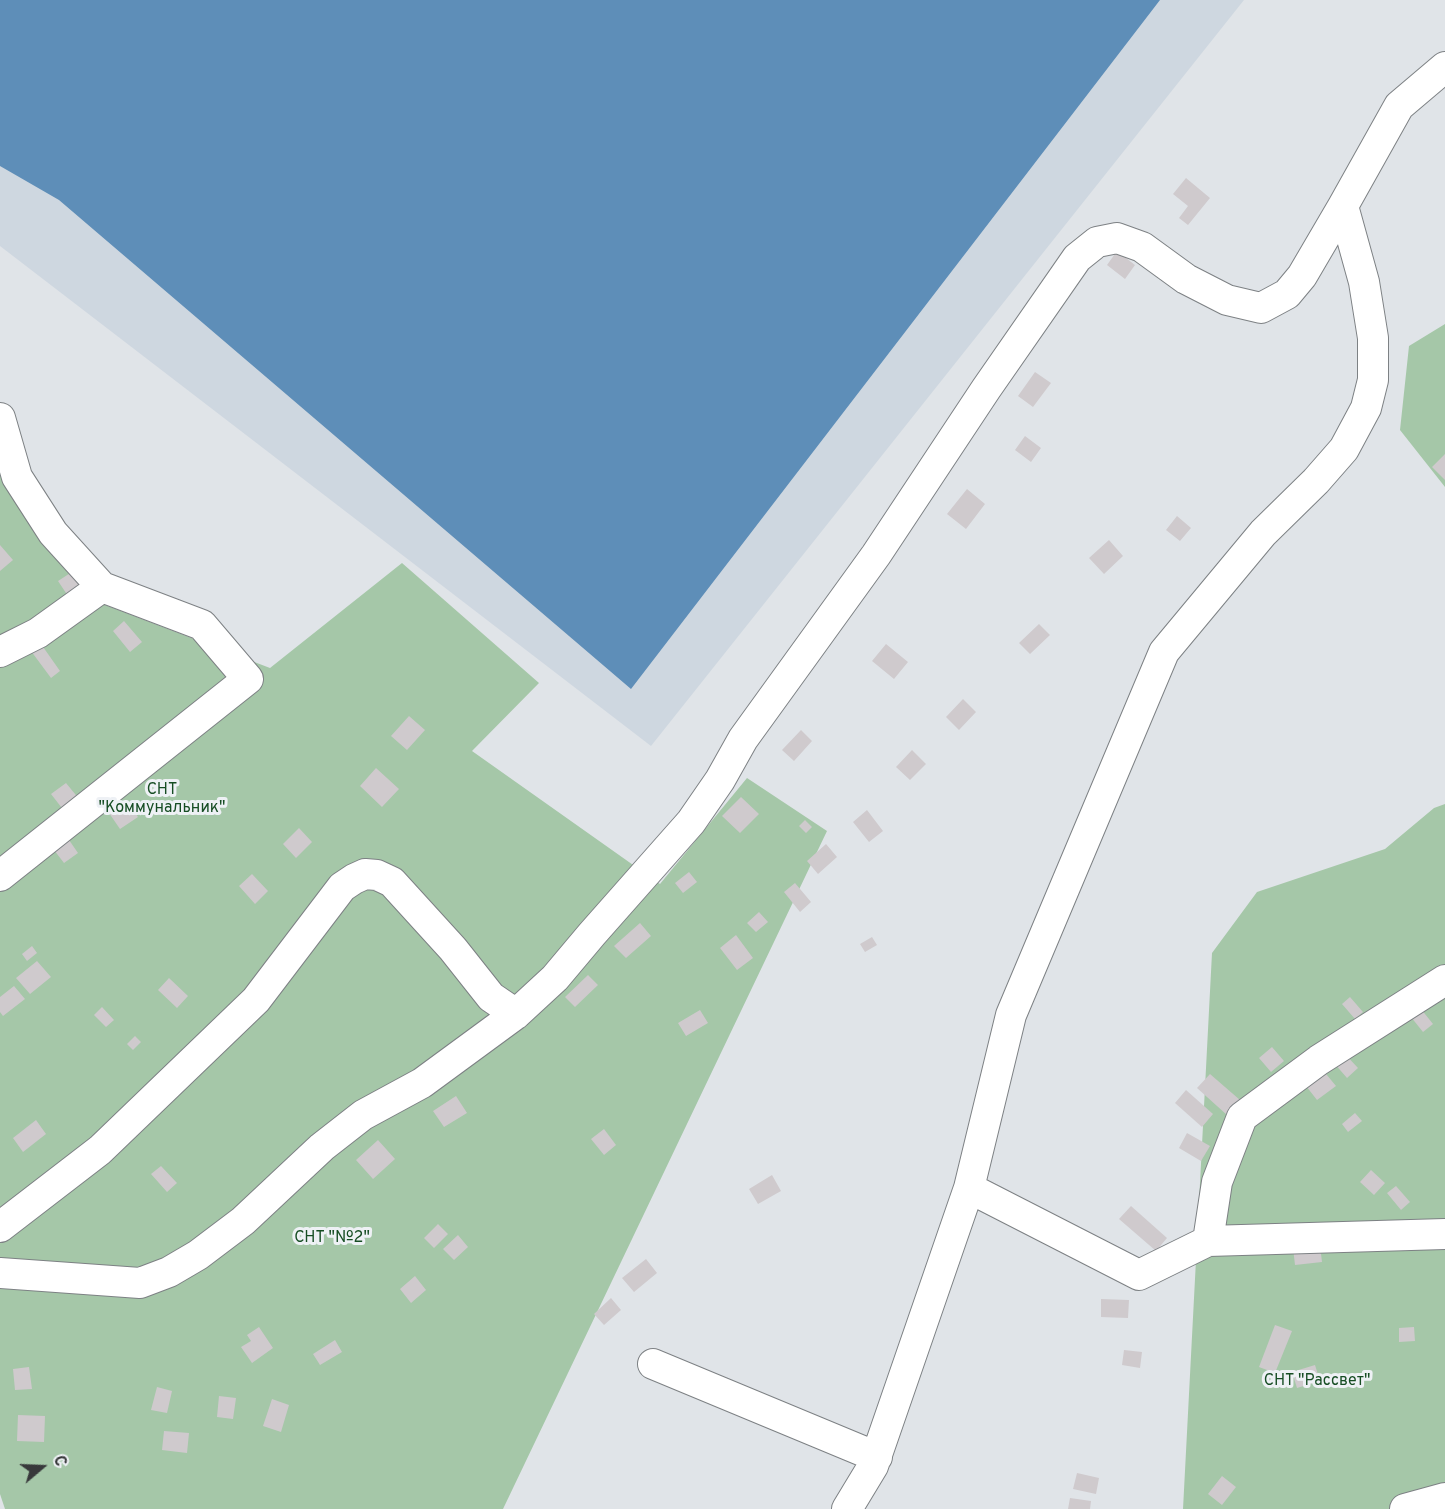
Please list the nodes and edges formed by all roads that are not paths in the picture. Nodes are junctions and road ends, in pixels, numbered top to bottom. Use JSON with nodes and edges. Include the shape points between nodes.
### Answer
{"nodes":[{"id":1,"x":1445,"y":67,"type":"edge"},
{"id":2,"x":1343,"y":206,"type":"junction"},
{"id":3,"x":0,"y":418,"type":"edge"},
{"id":4,"x":102,"y":587,"type":"junction"},
{"id":5,"x":0,"y":652,"type":"edge"},
{"id":6,"x":0,"y":876,"type":"edge"},
{"id":7,"x":1445,"y":981,"type":"edge"},
{"id":8,"x":516,"y":1014,"type":"junction"},
{"id":9,"x":969,"y":1188,"type":"junction"},
{"id":10,"x":0,"y":1227,"type":"edge"},
{"id":11,"x":1445,"y":1234,"type":"edge"},
{"id":12,"x":1208,"y":1240,"type":"junction"},
{"id":13,"x":0,"y":1273,"type":"edge"},
{"id":14,"x":653,"y":1364,"type":"dead end"},
{"id":15,"x":877,"y":1457,"type":"junction"},
{"id":16,"x":1445,"y":1498,"type":"edge"},
{"id":17,"x":847,"y":1509,"type":"edge"},
{"id":18,"x":1405,"y":1509,"type":"edge"}],
"edges":[{"from":1,"to":2,"type":"lane","via":[[1399,106]]},
{"from":2,"to":8,"type":"lane","via":[[1302,276],[1287,294],[1261,308],[1227,300],[1186,279],[1142,247],[1117,238],[1097,242],[1077,258],[876,555],[743,739],[691,822],[555,978]]},
{"from":2,"to":9,"type":"lane","via":[[1364,282],[1374,338],[1373,380],[1366,408],[1344,449],[1263,533],[1164,652],[1011,1015]]},
{"from":3,"to":4,"type":"lane","via":[[17,477],[53,533]]},
{"from":4,"to":5,"type":"lane","via":[[38,633]]},
{"from":4,"to":6,"type":"lane","via":[[202,625],[248,679]]},
{"from":7,"to":12,"type":"lane","via":[[1319,1060],[1242,1117],[1217,1182]]},
{"from":8,"to":10,"type":"lane","via":[[491,997],[392,882],[366,874],[342,887],[256,1000],[100,1150]]},
{"from":8,"to":13,"type":"lane","via":[[422,1083],[363,1115],[322,1147],[243,1221],[169,1272],[140,1283]]},
{"from":9,"to":12,"type":"lane","via":[[1139,1275]]},
{"from":9,"to":15,"type":"lane"},
{"from":11,"to":12,"type":"lane"},
{"from":14,"to":15,"type":"lane"},
{"from":15,"to":17,"type":"lane"},
{"from":16,"to":18,"type":"lane"}]}
